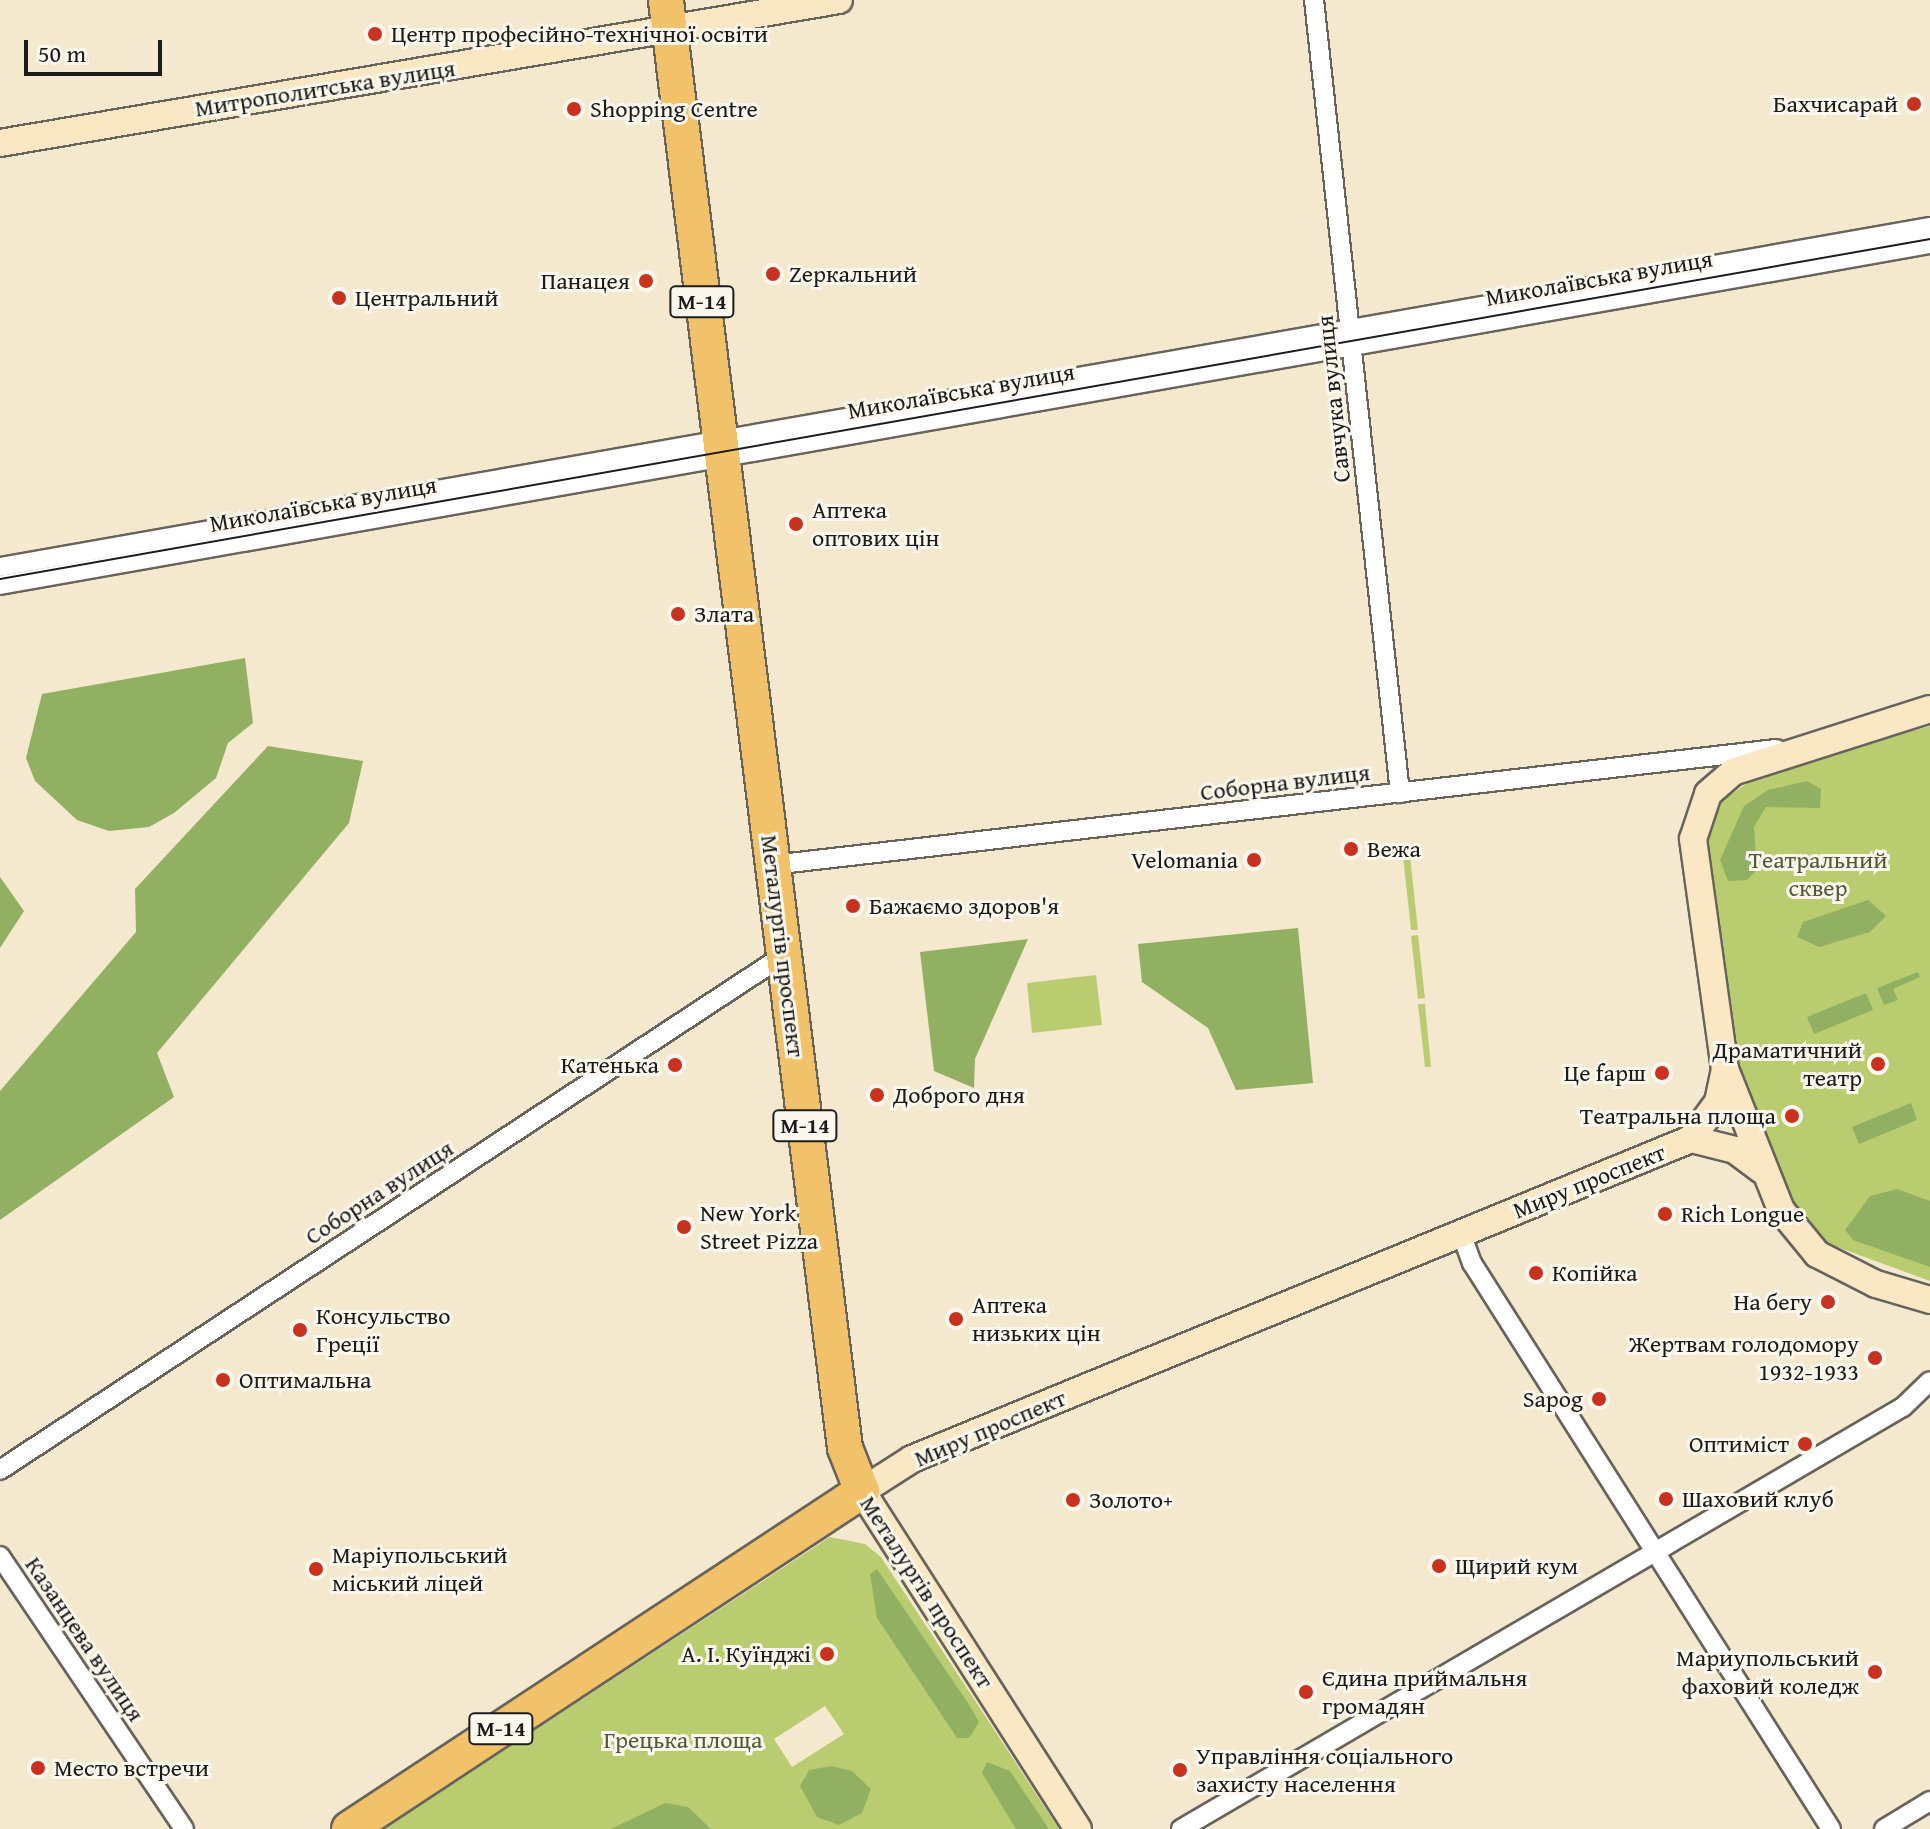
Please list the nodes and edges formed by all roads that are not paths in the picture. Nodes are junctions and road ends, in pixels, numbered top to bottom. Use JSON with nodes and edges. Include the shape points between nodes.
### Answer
{"nodes":[{"id":1,"x":839,"y":0,"type":"edge"},
{"id":2,"x":1314,"y":0,"type":"edge"},
{"id":3,"x":667,"y":16,"type":"edge"},
{"id":4,"x":0,"y":143,"type":"edge"},
{"id":5,"x":1930,"y":227,"type":"edge"},
{"id":6,"x":1930,"y":244,"type":"edge"},
{"id":7,"x":1351,"y":338,"type":"junction"},
{"id":8,"x":721,"y":449,"type":"junction"},
{"id":9,"x":462,"y":495,"type":"junction"},
{"id":10,"x":0,"y":567,"type":"edge"},
{"id":11,"x":0,"y":585,"type":"edge"},
{"id":12,"x":1930,"y":709,"type":"edge"},
{"id":13,"x":1803,"y":746,"type":"junction"},
{"id":14,"x":1400,"y":793,"type":"junction"},
{"id":15,"x":772,"y":865,"type":"junction"},
{"id":16,"x":784,"y":955,"type":"junction"},
{"id":17,"x":1725,"y":1069,"type":"junction"},
{"id":18,"x":1691,"y":1139,"type":"junction"},
{"id":19,"x":1762,"y":1170,"type":"junction"},
{"id":20,"x":1461,"y":1233,"type":"junction"},
{"id":21,"x":1930,"y":1300,"type":"edge"},
{"id":22,"x":1930,"y":1381,"type":"edge"},
{"id":23,"x":0,"y":1470,"type":"edge"},
{"id":24,"x":862,"y":1491,"type":"junction"},
{"id":25,"x":1654,"y":1550,"type":"junction"},
{"id":26,"x":0,"y":1556,"type":"edge"},
{"id":27,"x":1930,"y":1801,"type":"edge"},
{"id":28,"x":184,"y":1829,"type":"edge"},
{"id":29,"x":349,"y":1829,"type":"edge"},
{"id":30,"x":1078,"y":1829,"type":"edge"},
{"id":31,"x":1181,"y":1829,"type":"edge"},
{"id":32,"x":1831,"y":1829,"type":"edge"},
{"id":33,"x":1884,"y":1829,"type":"edge"}],
"edges":[{"from":1,"to":3,"type":"main road","name":"Митрополитська вулиця"},
{"from":2,"to":7,"type":"street","name":"Савчука вулиця"},
{"from":3,"to":4,"type":"main road","name":"Митрополитська вулиця"},
{"from":3,"to":8,"type":"highway","name":"Металургів проспект","number":"М-14"},
{"from":5,"to":7,"type":"street","name":"Миколаївська вулиця"},
{"from":6,"to":7,"type":"street","name":"Миколаївська вулиця"},
{"from":7,"to":8,"type":"street","name":"Миколаївська вулиця"},
{"from":7,"to":14,"type":"street","name":"Савчука вулиця"},
{"from":8,"to":9,"type":"street","name":"Миколаївська вулиця"},
{"from":8,"to":15,"type":"highway","name":"Металургів проспект","number":"М-14"},
{"from":9,"to":10,"type":"street","name":"Миколаївська вулиця"},
{"from":9,"to":11,"type":"street","name":"Миколаївська вулиця"},
{"from":12,"to":13,"type":"main road","name":"Миру проспект"},
{"from":13,"to":14,"type":"street","name":"Соборна вулиця"},
{"from":13,"to":17,"type":"main road","name":"Миру проспект","via":[[1726,777],[1695,823],[1697,892]]},
{"from":14,"to":15,"type":"street","name":"Соборна вулиця"},
{"from":15,"to":16,"type":"highway","name":"Металургів проспект","number":"М-14"},
{"from":16,"to":23,"type":"street","name":"Соборна вулиця"},
{"from":16,"to":24,"type":"highway","name":"Металургів проспект","number":"М-14","via":[[845,1448]]},
{"from":17,"to":18,"type":"main road","name":"Миру проспект","via":[[1718,1102]]},
{"from":17,"to":19,"type":"main road","name":"Миру проспект"},
{"from":18,"to":19,"type":"main road","name":"Миру проспект","via":[[1735,1150]]},
{"from":18,"to":20,"type":"main road","name":"Миру проспект"},
{"from":19,"to":21,"type":"main road","name":"Миру проспект","via":[[1791,1227],[1817,1254],[1876,1284]]},
{"from":20,"to":24,"type":"main road","name":"Миру проспект","via":[[912,1459]]},
{"from":20,"to":25,"type":"street","via":[[1472,1263]]},
{"from":22,"to":25,"type":"street","via":[[1903,1407]]},
{"from":24,"to":29,"type":"highway","name":"Миру проспект","number":"М-14"},
{"from":24,"to":30,"type":"main road","name":"Металургів проспект"},
{"from":25,"to":31,"type":"street"},
{"from":25,"to":32,"type":"street"},
{"from":26,"to":28,"type":"street","name":"Казанцева вулиця"},
{"from":27,"to":33,"type":"street"}]}
